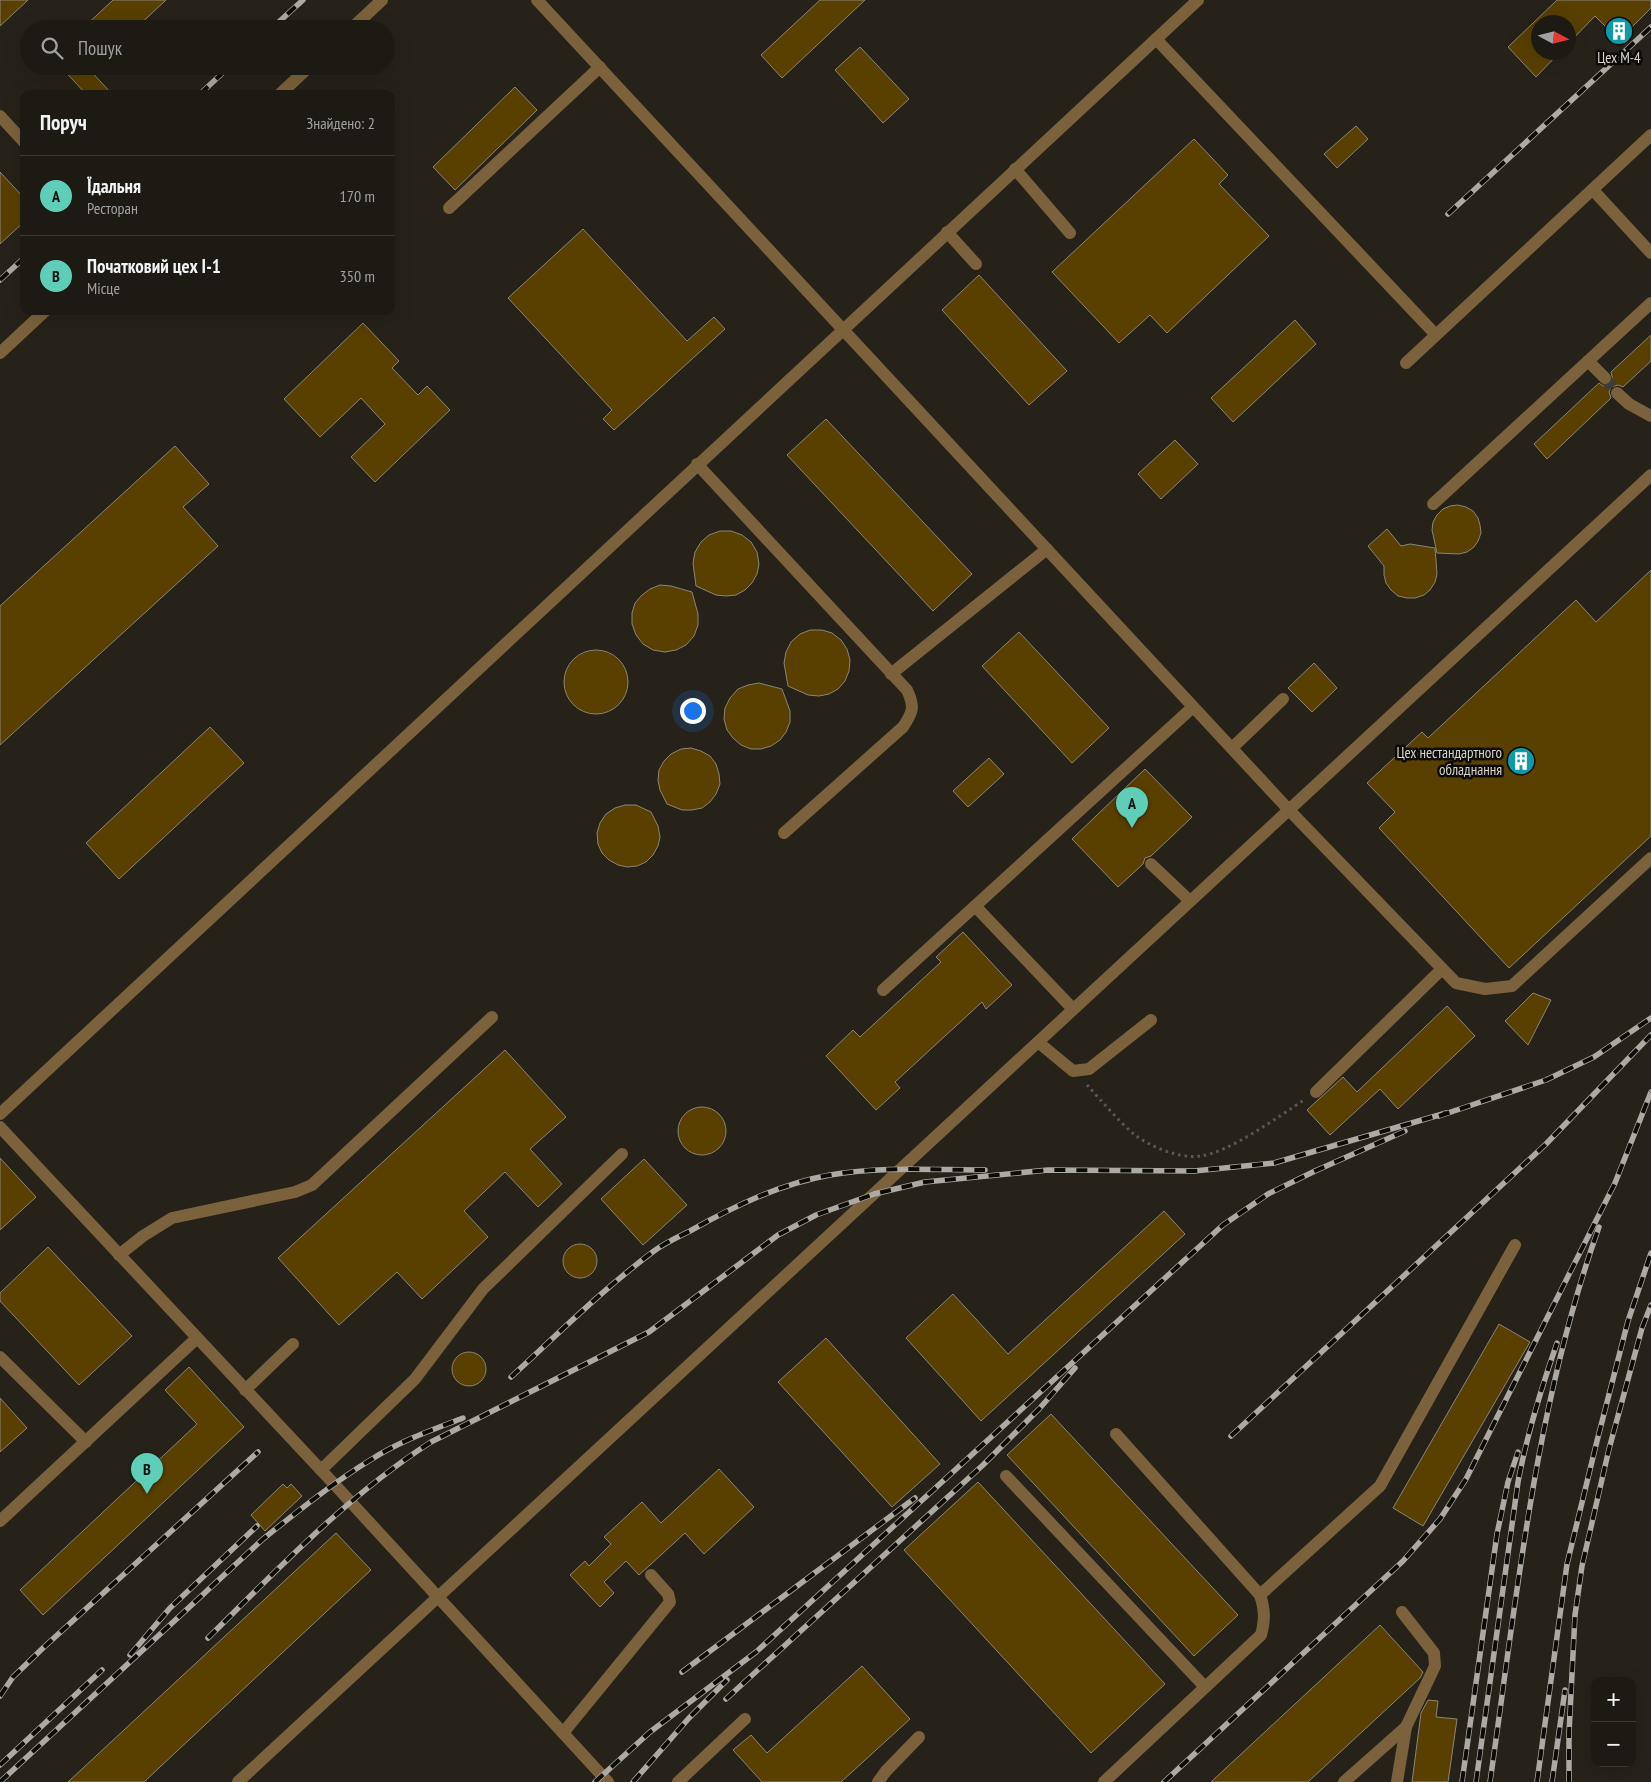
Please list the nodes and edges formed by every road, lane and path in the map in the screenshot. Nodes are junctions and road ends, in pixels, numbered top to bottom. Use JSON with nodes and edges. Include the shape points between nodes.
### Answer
{"nodes":[{"id":1,"x":382,"y":0,"type":"edge"},
{"id":2,"x":537,"y":0,"type":"edge"},
{"id":3,"x":1198,"y":0,"type":"edge"},
{"id":4,"x":361,"y":20,"type":"edge"},
{"id":5,"x":1156,"y":39,"type":"junction"},
{"id":6,"x":600,"y":67,"type":"junction"},
{"id":7,"x":300,"y":75,"type":"edge"},
{"id":8,"x":284,"y":90,"type":"edge"},
{"id":9,"x":0,"y":116,"type":"edge"},
{"id":10,"x":1651,"y":136,"type":"edge"},
{"id":11,"x":20,"y":138,"type":"edge"},
{"id":12,"x":1015,"y":169,"type":"junction"},
{"id":13,"x":1593,"y":190,"type":"junction"},
{"id":14,"x":448,"y":208,"type":"dead end"},
{"id":15,"x":947,"y":232,"type":"junction"},
{"id":16,"x":1070,"y":233,"type":"dead end"},
{"id":17,"x":1651,"y":253,"type":"edge"},
{"id":18,"x":976,"y":264,"type":"dead end"},
{"id":19,"x":1651,"y":303,"type":"edge"},
{"id":20,"x":41,"y":315,"type":"edge"},
{"id":21,"x":842,"y":329,"type":"junction"},
{"id":22,"x":1436,"y":336,"type":"junction"},
{"id":23,"x":0,"y":353,"type":"edge"},
{"id":24,"x":1588,"y":361,"type":"junction"},
{"id":25,"x":1406,"y":363,"type":"dead end"},
{"id":26,"x":1605,"y":378,"type":"tunnel mouth"},
{"id":27,"x":1617,"y":392,"type":"tunnel mouth"},
{"id":28,"x":1651,"y":416,"type":"edge"},
{"id":29,"x":697,"y":464,"type":"junction"},
{"id":30,"x":1651,"y":475,"type":"edge"},
{"id":31,"x":1433,"y":504,"type":"dead end"},
{"id":32,"x":1047,"y":549,"type":"junction"},
{"id":33,"x":891,"y":674,"type":"junction"},
{"id":34,"x":1283,"y":699,"type":"dead end"},
{"id":35,"x":1194,"y":707,"type":"junction"},
{"id":36,"x":1232,"y":748,"type":"junction"},
{"id":37,"x":1289,"y":810,"type":"junction"},
{"id":38,"x":784,"y":833,"type":"dead end"},
{"id":39,"x":1651,"y":858,"type":"edge"},
{"id":40,"x":1151,"y":864,"type":"dead end"},
{"id":41,"x":1190,"y":902,"type":"junction"},
{"id":42,"x":975,"y":906,"type":"junction"},
{"id":43,"x":1442,"y":969,"type":"junction"},
{"id":44,"x":882,"y":990,"type":"dead end"},
{"id":45,"x":1073,"y":1009,"type":"junction"},
{"id":46,"x":492,"y":1017,"type":"dead end"},
{"id":47,"x":1151,"y":1020,"type":"dead end"},
{"id":48,"x":1038,"y":1042,"type":"junction"},
{"id":49,"x":1073,"y":1071,"type":"junction"},
{"id":50,"x":1316,"y":1092,"type":"joint"},
{"id":51,"x":0,"y":1114,"type":"edge"},
{"id":52,"x":0,"y":1127,"type":"edge"},
{"id":53,"x":622,"y":1154,"type":"dead end"},
{"id":54,"x":1515,"y":1244,"type":"dead end"},
{"id":55,"x":119,"y":1255,"type":"junction"},
{"id":56,"x":197,"y":1338,"type":"junction"},
{"id":57,"x":294,"y":1344,"type":"dead end"},
{"id":58,"x":0,"y":1357,"type":"edge"},
{"id":59,"x":246,"y":1390,"type":"junction"},
{"id":60,"x":1116,"y":1434,"type":"dead end"},
{"id":61,"x":86,"y":1442,"type":"junction"},
{"id":62,"x":321,"y":1470,"type":"junction"},
{"id":63,"x":1006,"y":1476,"type":"dead end"},
{"id":64,"x":0,"y":1521,"type":"edge"},
{"id":65,"x":651,"y":1575,"type":"dead end"},
{"id":66,"x":1260,"y":1595,"type":"junction"},
{"id":67,"x":438,"y":1597,"type":"junction"},
{"id":68,"x":1402,"y":1612,"type":"dead end"},
{"id":69,"x":1205,"y":1687,"type":"junction"},
{"id":70,"x":744,"y":1719,"type":"dead end"},
{"id":71,"x":1406,"y":1727,"type":"junction"},
{"id":72,"x":563,"y":1733,"type":"junction"},
{"id":73,"x":919,"y":1737,"type":"dead end"},
{"id":74,"x":238,"y":1782,"type":"edge"},
{"id":75,"x":608,"y":1782,"type":"edge"},
{"id":76,"x":678,"y":1782,"type":"edge"},
{"id":77,"x":878,"y":1782,"type":"edge"},
{"id":78,"x":1104,"y":1782,"type":"edge"},
{"id":79,"x":1344,"y":1782,"type":"edge"},
{"id":80,"x":1397,"y":1782,"type":"edge"}],
"edges":[{"from":1,"to":4,"type":"lane"},
{"from":2,"to":6,"type":"lane"},
{"from":3,"to":5,"type":"lane"},
{"from":5,"to":12,"type":"lane"},
{"from":5,"to":22,"type":"lane"},
{"from":6,"to":14,"type":"lane"},
{"from":6,"to":21,"type":"lane"},
{"from":7,"to":8,"type":"lane"},
{"from":9,"to":11,"type":"lane"},
{"from":10,"to":13,"type":"lane"},
{"from":12,"to":15,"type":"lane"},
{"from":12,"to":16,"type":"lane"},
{"from":13,"to":17,"type":"lane"},
{"from":13,"to":22,"type":"lane"},
{"from":15,"to":18,"type":"lane"},
{"from":15,"to":21,"type":"lane"},
{"from":19,"to":24,"type":"lane"},
{"from":20,"to":23,"type":"lane"},
{"from":21,"to":29,"type":"lane"},
{"from":21,"to":32,"type":"lane"},
{"from":22,"to":25,"type":"lane"},
{"from":24,"to":26,"type":"lane"},
{"from":24,"to":31,"type":"lane"},
{"from":27,"to":28,"type":"lane","via":[[1628,404]]},
{"from":29,"to":33,"type":"lane"},
{"from":29,"to":51,"type":"lane"},
{"from":30,"to":37,"type":"lane"},
{"from":32,"to":33,"type":"lane"},
{"from":32,"to":35,"type":"lane"},
{"from":33,"to":38,"type":"lane","via":[[910,696],[913,703],[911,716],[903,727]]},
{"from":34,"to":36,"type":"lane"},
{"from":35,"to":36,"type":"lane"},
{"from":35,"to":42,"type":"lane"},
{"from":36,"to":37,"type":"lane"},
{"from":37,"to":41,"type":"lane"},
{"from":37,"to":43,"type":"lane"},
{"from":39,"to":43,"type":"lane","via":[[1512,986],[1485,990],[1456,983]]},
{"from":40,"to":41,"type":"lane"},
{"from":41,"to":45,"type":"lane"},
{"from":42,"to":44,"type":"lane"},
{"from":42,"to":45,"type":"lane"},
{"from":43,"to":50,"type":"lane"},
{"from":45,"to":48,"type":"lane"},
{"from":46,"to":55,"type":"lane","via":[[312,1185],[295,1192],[172,1218]]},
{"from":47,"to":49,"type":"lane","via":[[1089,1069]]},
{"from":48,"to":49,"type":"lane"},
{"from":48,"to":67,"type":"lane"},
{"from":49,"to":50,"type":"path","via":[[1134,1134],[1156,1148],[1199,1156],[1220,1150],[1253,1133]]},
{"from":52,"to":55,"type":"lane"},
{"from":53,"to":62,"type":"lane","via":[[483,1289],[415,1379]]},
{"from":54,"to":66,"type":"lane","via":[[1380,1486]]},
{"from":55,"to":56,"type":"lane"},
{"from":56,"to":59,"type":"lane"},
{"from":56,"to":61,"type":"lane"},
{"from":57,"to":59,"type":"lane"},
{"from":58,"to":61,"type":"lane"},
{"from":59,"to":62,"type":"lane"},
{"from":60,"to":66,"type":"lane"},
{"from":61,"to":64,"type":"lane"},
{"from":62,"to":67,"type":"lane"},
{"from":63,"to":69,"type":"lane"},
{"from":65,"to":72,"type":"lane","via":[[668,1594],[670,1602]]},
{"from":66,"to":69,"type":"lane","via":[[1265,1609],[1261,1635]]},
{"from":67,"to":72,"type":"lane"},
{"from":67,"to":74,"type":"lane"},
{"from":68,"to":71,"type":"lane","via":[[1434,1653],[1435,1666]]},
{"from":69,"to":78,"type":"lane"},
{"from":70,"to":76,"type":"lane"},
{"from":71,"to":79,"type":"lane"},
{"from":71,"to":80,"type":"lane"},
{"from":72,"to":75,"type":"lane"},
{"from":73,"to":77,"type":"lane"}]}
